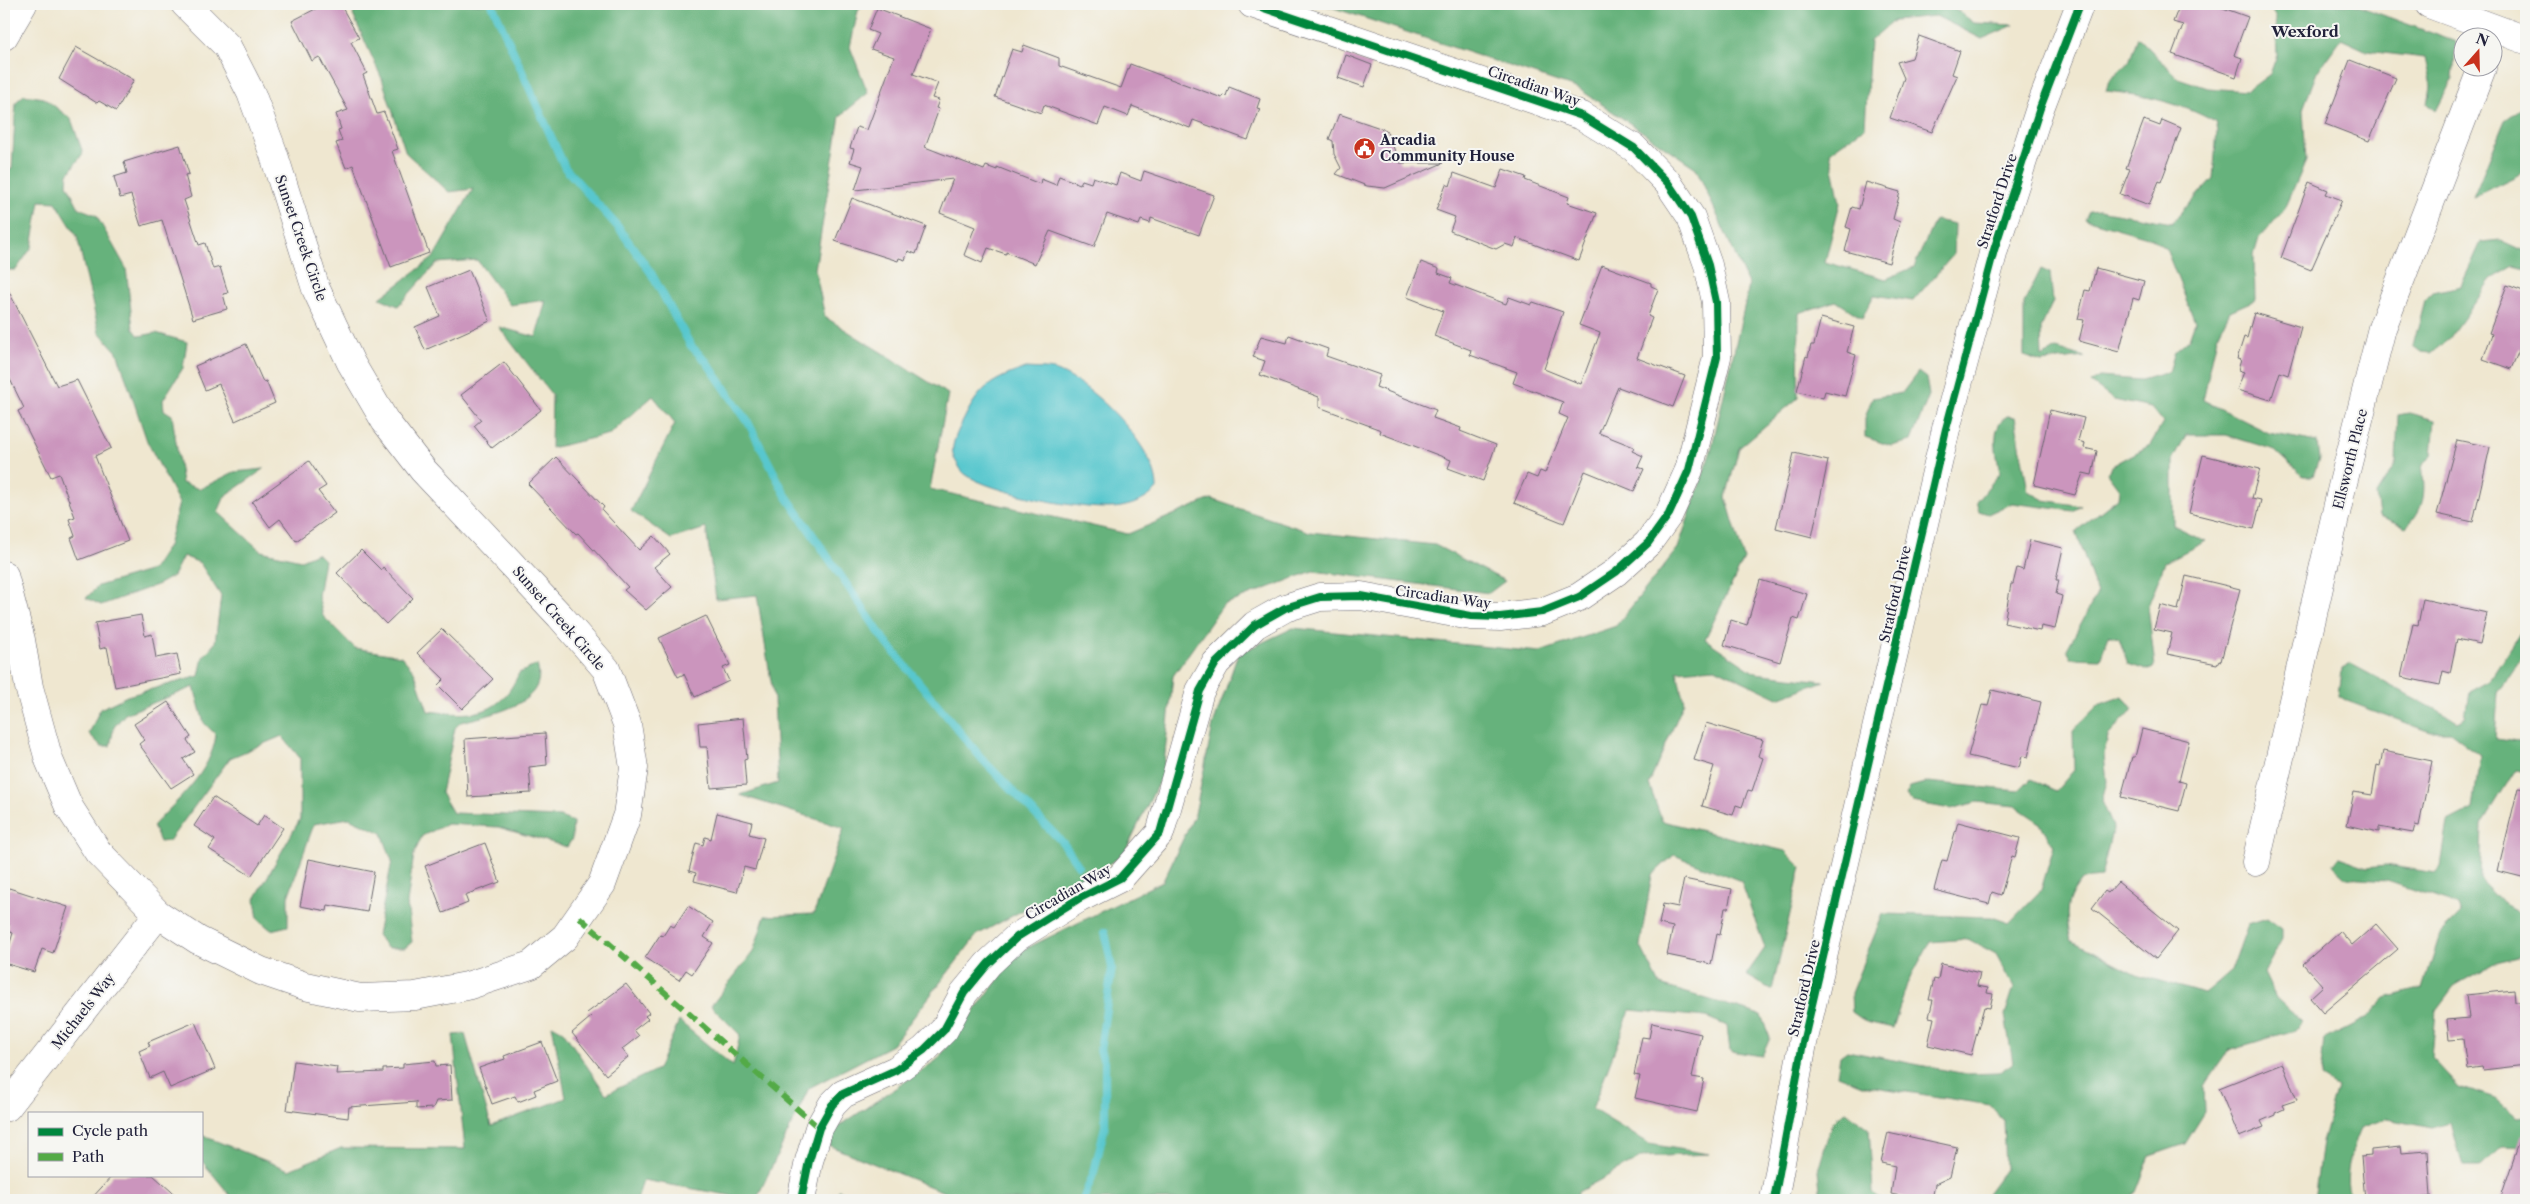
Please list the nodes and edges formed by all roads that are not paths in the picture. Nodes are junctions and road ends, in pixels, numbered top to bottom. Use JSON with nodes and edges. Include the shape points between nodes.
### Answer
{"nodes":[{"id":1,"x":23,"y":4,"type":"edge"},
{"id":2,"x":185,"y":4,"type":"edge"},
{"id":3,"x":1252,"y":4,"type":"edge"},
{"id":4,"x":2080,"y":4,"type":"edge"},
{"id":5,"x":2429,"y":4,"type":"edge"},
{"id":6,"x":2479,"y":28,"type":"edge"},
{"id":7,"x":4,"y":36,"type":"edge"},
{"id":8,"x":2502,"y":36,"type":"edge"},
{"id":9,"x":2526,"y":40,"type":"edge"},
{"id":10,"x":2478,"y":78,"type":"edge"},
{"id":11,"x":4,"y":575,"type":"edge"},
{"id":12,"x":14,"y":660,"type":"edge"},
{"id":13,"x":2256,"y":862,"type":"dead end"},
{"id":14,"x":158,"y":914,"type":"junction"},
{"id":15,"x":7,"y":1107,"type":"dead end"},
{"id":16,"x":801,"y":1200,"type":"edge"},
{"id":17,"x":1774,"y":1200,"type":"edge"}],
"edges":[{"from":1,"to":7,"type":"street"},
{"from":2,"to":14,"type":"street","name":"Sunset Creek Circle","via":[[227,46],[251,93],[316,289],[351,364],[384,421],[423,470],[606,669],[627,724],[634,768],[627,815],[602,884],[565,936],[531,964],[467,986],[415,996],[360,998],[314,988],[261,971],[198,940]]},
{"from":3,"to":16,"type":"street","name":"Circadian Way","via":[[1582,116],[1634,148],[1668,183],[1691,217],[1708,265],[1716,302],[1718,357],[1689,470],[1669,514],[1648,543],[1616,572],[1579,597],[1542,612],[1500,617],[1471,616],[1361,596],[1320,597],[1285,608],[1255,625],[1216,663],[1200,692],[1160,833],[1120,878],[1078,899],[1017,937],[988,964],[964,993],[944,1030],[924,1050],[896,1070],[843,1094],[832,1105],[819,1128]]},
{"from":4,"to":17,"type":"street","name":"Stratford Drive","via":[[2040,108],[1994,250],[1946,429],[1803,1043]]},
{"from":5,"to":6,"type":"street"},
{"from":8,"to":9,"type":"street"},
{"from":10,"to":13,"type":"street","name":"Ellsworth Place","via":[[2382,328]]},
{"from":11,"to":12,"type":"street","name":"Sunset Creek Circle"},
{"from":12,"to":14,"type":"street","name":"Sunset Creek Circle","via":[[29,687],[49,760],[69,807],[98,852]]},
{"from":14,"to":15,"type":"street","name":"Michaels Way"}]}
